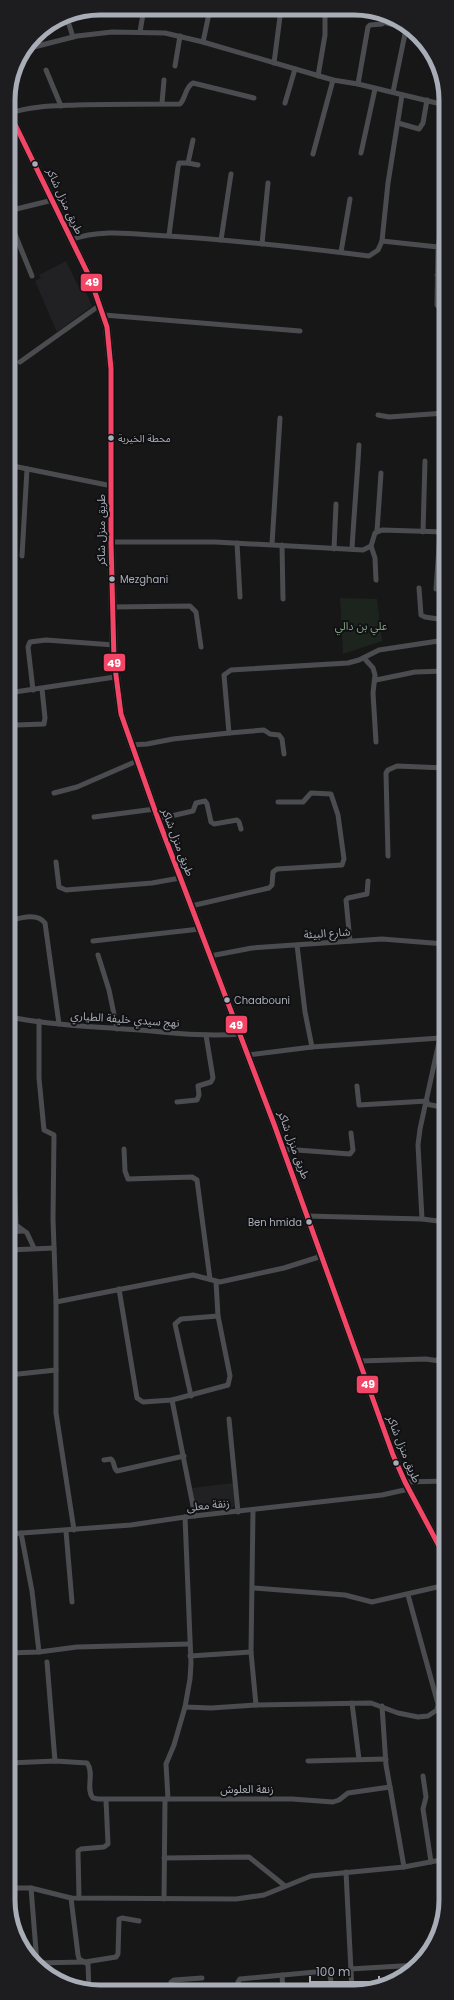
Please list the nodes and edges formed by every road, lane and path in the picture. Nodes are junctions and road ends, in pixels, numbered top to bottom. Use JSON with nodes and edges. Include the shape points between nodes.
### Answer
{"nodes":[{"id":1,"x":143,"y":15,"type":"edge"},
{"id":2,"x":209,"y":15,"type":"edge"},
{"id":3,"x":280,"y":15,"type":"edge"},
{"id":4,"x":325,"y":15,"type":"edge"},
{"id":5,"x":68,"y":21,"type":"edge"},
{"id":6,"x":383,"y":21,"type":"edge"},
{"id":7,"x":140,"y":32,"type":"junction"},
{"id":8,"x":405,"y":32,"type":"edge"},
{"id":9,"x":180,"y":36,"type":"junction"},
{"id":10,"x":73,"y":37,"type":"junction"},
{"id":11,"x":204,"y":42,"type":"junction"},
{"id":12,"x":34,"y":47,"type":"edge"},
{"id":13,"x":274,"y":63,"type":"junction"},
{"id":14,"x":175,"y":66,"type":"dead end"},
{"id":15,"x":295,"y":69,"type":"junction"},
{"id":16,"x":46,"y":70,"type":"dead end"},
{"id":17,"x":318,"y":76,"type":"junction"},
{"id":18,"x":164,"y":80,"type":"dead end"},
{"id":19,"x":332,"y":80,"type":"junction"},
{"id":20,"x":358,"y":84,"type":"junction"},
{"id":21,"x":375,"y":89,"type":"junction"},
{"id":22,"x":393,"y":92,"type":"junction"},
{"id":23,"x":402,"y":94,"type":"junction"},
{"id":24,"x":254,"y":98,"type":"dead end"},
{"id":25,"x":427,"y":100,"type":"junction"},
{"id":26,"x":162,"y":103,"type":"junction"},
{"id":27,"x":285,"y":103,"type":"dead end"},
{"id":28,"x":439,"y":103,"type":"edge"},
{"id":29,"x":61,"y":106,"type":"junction"},
{"id":30,"x":15,"y":111,"type":"edge"},
{"id":31,"x":398,"y":123,"type":"junction"},
{"id":32,"x":15,"y":124,"type":"edge"},
{"id":33,"x":193,"y":140,"type":"dead end"},
{"id":34,"x":360,"y":153,"type":"dead end"},
{"id":35,"x":313,"y":154,"type":"dead end"},
{"id":36,"x":188,"y":163,"type":"junction"},
{"id":37,"x":198,"y":165,"type":"dead end"},
{"id":38,"x":231,"y":174,"type":"dead end"},
{"id":39,"x":268,"y":183,"type":"dead end"},
{"id":40,"x":350,"y":199,"type":"dead end"},
{"id":41,"x":53,"y":200,"type":"junction"},
{"id":42,"x":15,"y":209,"type":"edge"},
{"id":43,"x":15,"y":234,"type":"edge"},
{"id":44,"x":169,"y":235,"type":"junction"},
{"id":45,"x":71,"y":240,"type":"junction"},
{"id":46,"x":221,"y":240,"type":"junction"},
{"id":47,"x":382,"y":241,"type":"junction"},
{"id":48,"x":439,"y":241,"type":"edge"},
{"id":49,"x":262,"y":244,"type":"junction"},
{"id":50,"x":438,"y":247,"type":"junction"},
{"id":51,"x":341,"y":252,"type":"junction"},
{"id":52,"x":437,"y":275,"type":"joint"},
{"id":53,"x":32,"y":276,"type":"dead end"},
{"id":54,"x":100,"y":305,"type":"junction"},
{"id":55,"x":439,"y":307,"type":"edge"},
{"id":56,"x":104,"y":315,"type":"junction"},
{"id":57,"x":300,"y":331,"type":"dead end"},
{"id":58,"x":20,"y":362,"type":"dead end"},
{"id":59,"x":439,"y":413,"type":"edge"},
{"id":60,"x":378,"y":415,"type":"dead end"},
{"id":61,"x":280,"y":418,"type":"dead end"},
{"id":62,"x":359,"y":445,"type":"dead end"},
{"id":63,"x":425,"y":461,"type":"dead end"},
{"id":64,"x":15,"y":466,"type":"edge"},
{"id":65,"x":27,"y":469,"type":"junction"},
{"id":66,"x":381,"y":473,"type":"dead end"},
{"id":67,"x":112,"y":486,"type":"junction"},
{"id":68,"x":336,"y":504,"type":"dead end"},
{"id":69,"x":377,"y":532,"type":"junction"},
{"id":70,"x":423,"y":532,"type":"junction"},
{"id":71,"x":439,"y":532,"type":"edge"},
{"id":72,"x":111,"y":542,"type":"junction"},
{"id":73,"x":237,"y":543,"type":"junction"},
{"id":74,"x":272,"y":544,"type":"junction"},
{"id":75,"x":282,"y":544,"type":"junction"},
{"id":76,"x":371,"y":546,"type":"junction"},
{"id":77,"x":352,"y":549,"type":"junction"},
{"id":78,"x":334,"y":550,"type":"junction"},
{"id":79,"x":22,"y":556,"type":"dead end"},
{"id":80,"x":439,"y":560,"type":"edge"},
{"id":81,"x":376,"y":580,"type":"dead end"},
{"id":82,"x":419,"y":588,"type":"dead end"},
{"id":83,"x":436,"y":589,"type":"dead end"},
{"id":84,"x":240,"y":597,"type":"dead end"},
{"id":85,"x":283,"y":599,"type":"dead end"},
{"id":86,"x":113,"y":607,"type":"junction"},
{"id":87,"x":439,"y":619,"type":"edge"},
{"id":88,"x":439,"y":641,"type":"edge"},
{"id":89,"x":114,"y":645,"type":"junction"},
{"id":90,"x":201,"y":647,"type":"dead end"},
{"id":91,"x":364,"y":658,"type":"junction"},
{"id":92,"x":439,"y":671,"type":"edge"},
{"id":93,"x":115,"y":678,"type":"junction"},
{"id":94,"x":376,"y":680,"type":"junction"},
{"id":95,"x":42,"y":689,"type":"junction"},
{"id":96,"x":33,"y":690,"type":"junction"},
{"id":97,"x":15,"y":692,"type":"edge"},
{"id":98,"x":15,"y":726,"type":"edge"},
{"id":99,"x":229,"y":733,"type":"junction"},
{"id":100,"x":376,"y":742,"type":"dead end"},
{"id":101,"x":131,"y":745,"type":"junction"},
{"id":102,"x":284,"y":754,"type":"dead end"},
{"id":103,"x":137,"y":761,"type":"junction"},
{"id":104,"x":439,"y":768,"type":"edge"},
{"id":105,"x":54,"y":793,"type":"dead end"},
{"id":106,"x":278,"y":802,"type":"dead end"},
{"id":107,"x":154,"y":809,"type":"junction"},
{"id":108,"x":94,"y":818,"type":"dead end"},
{"id":109,"x":158,"y":819,"type":"junction"},
{"id":110,"x":241,"y":829,"type":"dead end"},
{"id":111,"x":388,"y":856,"type":"dead end"},
{"id":112,"x":56,"y":862,"type":"dead end"},
{"id":113,"x":180,"y":878,"type":"junction"},
{"id":114,"x":368,"y":881,"type":"dead end"},
{"id":115,"x":191,"y":906,"type":"junction"},
{"id":116,"x":15,"y":920,"type":"edge"},
{"id":117,"x":200,"y":929,"type":"junction"},
{"id":118,"x":93,"y":941,"type":"dead end"},
{"id":119,"x":350,"y":941,"type":"junction"},
{"id":120,"x":439,"y":943,"type":"edge"},
{"id":121,"x":297,"y":945,"type":"junction"},
{"id":122,"x":98,"y":955,"type":"dead end"},
{"id":123,"x":210,"y":956,"type":"junction"},
{"id":124,"x":15,"y":1018,"type":"edge"},
{"id":125,"x":39,"y":1021,"type":"junction"},
{"id":126,"x":58,"y":1024,"type":"junction"},
{"id":127,"x":118,"y":1029,"type":"junction"},
{"id":128,"x":241,"y":1034,"type":"junction"},
{"id":129,"x":206,"y":1035,"type":"junction"},
{"id":130,"x":439,"y":1038,"type":"edge"},
{"id":131,"x":439,"y":1043,"type":"edge"},
{"id":132,"x":312,"y":1047,"type":"junction"},
{"id":133,"x":248,"y":1055,"type":"junction"},
{"id":134,"x":357,"y":1086,"type":"dead end"},
{"id":135,"x":177,"y":1102,"type":"dead end"},
{"id":136,"x":426,"y":1102,"type":"junction"},
{"id":137,"x":439,"y":1106,"type":"edge"},
{"id":138,"x":351,"y":1133,"type":"dead end"},
{"id":139,"x":124,"y":1149,"type":"dead end"},
{"id":140,"x":284,"y":1149,"type":"junction"},
{"id":141,"x":15,"y":1200,"type":"edge"},
{"id":142,"x":307,"y":1216,"type":"junction"},
{"id":143,"x":422,"y":1219,"type":"junction"},
{"id":144,"x":439,"y":1221,"type":"edge"},
{"id":145,"x":23,"y":1231,"type":"junction"},
{"id":146,"x":15,"y":1232,"type":"edge"},
{"id":147,"x":34,"y":1248,"type":"junction"},
{"id":148,"x":54,"y":1248,"type":"junction"},
{"id":149,"x":15,"y":1250,"type":"edge"},
{"id":150,"x":322,"y":1256,"type":"junction"},
{"id":151,"x":213,"y":1280,"type":"junction"},
{"id":152,"x":119,"y":1290,"type":"junction"},
{"id":153,"x":56,"y":1302,"type":"junction"},
{"id":154,"x":218,"y":1316,"type":"junction"},
{"id":155,"x":438,"y":1360,"type":"edge"},
{"id":156,"x":359,"y":1361,"type":"junction"},
{"id":157,"x":56,"y":1370,"type":"junction"},
{"id":158,"x":15,"y":1374,"type":"edge"},
{"id":159,"x":191,"y":1396,"type":"junction"},
{"id":160,"x":172,"y":1400,"type":"junction"},
{"id":161,"x":229,"y":1419,"type":"dead end"},
{"id":162,"x":184,"y":1456,"type":"junction"},
{"id":163,"x":104,"y":1460,"type":"dead end"},
{"id":164,"x":439,"y":1482,"type":"edge"},
{"id":165,"x":407,"y":1486,"type":"junction"},
{"id":166,"x":253,"y":1510,"type":"junction"},
{"id":167,"x":238,"y":1512,"type":"junction"},
{"id":168,"x":195,"y":1516,"type":"junction"},
{"id":169,"x":185,"y":1517,"type":"junction"},
{"id":170,"x":74,"y":1530,"type":"junction"},
{"id":171,"x":66,"y":1531,"type":"junction"},
{"id":172,"x":21,"y":1533,"type":"junction"},
{"id":173,"x":15,"y":1534,"type":"edge"},
{"id":174,"x":439,"y":1546,"type":"edge"},
{"id":175,"x":439,"y":1587,"type":"edge"},
{"id":176,"x":253,"y":1588,"type":"junction"},
{"id":177,"x":408,"y":1595,"type":"junction"},
{"id":178,"x":72,"y":1602,"type":"dead end"},
{"id":179,"x":189,"y":1644,"type":"junction"},
{"id":180,"x":39,"y":1652,"type":"junction"},
{"id":181,"x":251,"y":1652,"type":"junction"},
{"id":182,"x":15,"y":1653,"type":"edge"},
{"id":183,"x":190,"y":1656,"type":"junction"},
{"id":184,"x":47,"y":1662,"type":"dead end"},
{"id":185,"x":352,"y":1703,"type":"junction"},
{"id":186,"x":256,"y":1705,"type":"junction"},
{"id":187,"x":382,"y":1706,"type":"junction"},
{"id":188,"x":185,"y":1707,"type":"junction"},
{"id":189,"x":386,"y":1759,"type":"junction"},
{"id":190,"x":308,"y":1760,"type":"dead end"},
{"id":191,"x":359,"y":1760,"type":"junction"},
{"id":192,"x":55,"y":1761,"type":"junction"},
{"id":193,"x":15,"y":1763,"type":"edge"},
{"id":194,"x":423,"y":1776,"type":"dead end"},
{"id":195,"x":390,"y":1787,"type":"junction"},
{"id":196,"x":106,"y":1800,"type":"junction"},
{"id":197,"x":166,"y":1800,"type":"junction"},
{"id":198,"x":164,"y":1858,"type":"junction"},
{"id":199,"x":439,"y":1860,"type":"edge"},
{"id":200,"x":431,"y":1862,"type":"junction"},
{"id":201,"x":404,"y":1867,"type":"junction"},
{"id":202,"x":346,"y":1872,"type":"junction"},
{"id":203,"x":285,"y":1886,"type":"junction"},
{"id":204,"x":15,"y":1888,"type":"edge"},
{"id":205,"x":31,"y":1888,"type":"junction"},
{"id":206,"x":71,"y":1898,"type":"junction"},
{"id":207,"x":79,"y":1898,"type":"junction"},
{"id":208,"x":164,"y":1899,"type":"junction"},
{"id":209,"x":139,"y":1920,"type":"dead end"},
{"id":210,"x":35,"y":1955,"type":"edge"},
{"id":211,"x":85,"y":1962,"type":"junction"},
{"id":212,"x":43,"y":1963,"type":"edge"},
{"id":213,"x":408,"y":1966,"type":"edge"},
{"id":214,"x":350,"y":1969,"type":"junction"},
{"id":215,"x":282,"y":1975,"type":"junction"},
{"id":216,"x":202,"y":1978,"type":"dead end"},
{"id":217,"x":89,"y":1984,"type":"edge"},
{"id":218,"x":171,"y":1985,"type":"edge"},
{"id":219,"x":238,"y":1985,"type":"edge"},
{"id":220,"x":283,"y":1985,"type":"edge"},
{"id":221,"x":331,"y":1985,"type":"edge"},
{"id":222,"x":351,"y":1985,"type":"edge"}],
"edges":[{"from":1,"to":7,"type":"street"},
{"from":2,"to":11,"type":"street"},
{"from":3,"to":13,"type":"street"},
{"from":4,"to":17,"type":"street","via":[[325,35]]},
{"from":5,"to":10,"type":"street"},
{"from":6,"to":20,"type":"street","via":[[381,25],[368,27]]},
{"from":7,"to":9,"type":"street"},
{"from":7,"to":10,"type":"street"},
{"from":8,"to":22,"type":"street"},
{"from":9,"to":11,"type":"street"},
{"from":9,"to":14,"type":"street"},
{"from":10,"to":12,"type":"street"},
{"from":11,"to":13,"type":"street"},
{"from":13,"to":15,"type":"street"},
{"from":15,"to":17,"type":"street"},
{"from":15,"to":27,"type":"street"},
{"from":16,"to":29,"type":"street"},
{"from":17,"to":19,"type":"street"},
{"from":18,"to":26,"type":"street"},
{"from":19,"to":20,"type":"street"},
{"from":19,"to":35,"type":"street"},
{"from":20,"to":21,"type":"street"},
{"from":21,"to":22,"type":"street"},
{"from":21,"to":34,"type":"street"},
{"from":22,"to":23,"type":"street"},
{"from":23,"to":25,"type":"street"},
{"from":23,"to":31,"type":"street"},
{"from":24,"to":26,"type":"street","via":[[193,83],[188,87],[180,104]]},
{"from":25,"to":28,"type":"street"},
{"from":25,"to":31,"type":"street","via":[[423,123],[419,130]]},
{"from":26,"to":29,"type":"street"},
{"from":29,"to":30,"type":"street"},
{"from":31,"to":47,"type":"street"},
{"from":32,"to":41,"type":"main road","name":"طريق منزل شاكر"},
{"from":33,"to":36,"type":"street"},
{"from":36,"to":37,"type":"street"},
{"from":36,"to":44,"type":"street","via":[[180,163],[178,167]]},
{"from":38,"to":46,"type":"street"},
{"from":39,"to":49,"type":"street"},
{"from":40,"to":51,"type":"street"},
{"from":41,"to":42,"type":"street"},
{"from":41,"to":45,"type":"main road","name":"طريق منزل شاكر"},
{"from":43,"to":53,"type":"street"},
{"from":44,"to":45,"type":"street","via":[[97,234]]},
{"from":44,"to":46,"type":"street"},
{"from":45,"to":54,"type":"main road","name":"طريق منزل شاكر"},
{"from":46,"to":49,"type":"street"},
{"from":47,"to":50,"type":"street"},
{"from":47,"to":51,"type":"street","via":[[378,250],[369,256]]},
{"from":48,"to":50,"type":"street"},
{"from":49,"to":51,"type":"street"},
{"from":50,"to":52,"type":"street"},
{"from":52,"to":55,"type":"street"},
{"from":54,"to":56,"type":"main road","name":"طريق منزل شاكر"},
{"from":54,"to":58,"type":"street"},
{"from":56,"to":57,"type":"street"},
{"from":56,"to":67,"type":"main road","name":"طريق منزل شاكر","via":[[111,369]]},
{"from":59,"to":60,"type":"street","via":[[389,417]]},
{"from":61,"to":74,"type":"street"},
{"from":62,"to":77,"type":"street"},
{"from":63,"to":70,"type":"street"},
{"from":64,"to":65,"type":"street"},
{"from":65,"to":67,"type":"street"},
{"from":65,"to":79,"type":"street"},
{"from":66,"to":69,"type":"street"},
{"from":67,"to":72,"type":"main road","name":"طريق منزل شاكر"},
{"from":68,"to":78,"type":"street"},
{"from":69,"to":70,"type":"street"},
{"from":69,"to":76,"type":"street"},
{"from":70,"to":71,"type":"street"},
{"from":72,"to":73,"type":"street"},
{"from":72,"to":86,"type":"main road","name":"طريق منزل شاكر"},
{"from":73,"to":74,"type":"street"},
{"from":73,"to":84,"type":"street"},
{"from":74,"to":75,"type":"street"},
{"from":75,"to":78,"type":"street"},
{"from":75,"to":85,"type":"street"},
{"from":76,"to":77,"type":"street","via":[[363,550]]},
{"from":76,"to":81,"type":"street","via":[[375,558]]},
{"from":77,"to":78,"type":"street"},
{"from":80,"to":83,"type":"street"},
{"from":82,"to":87,"type":"street","via":[[421,615]]},
{"from":86,"to":89,"type":"main road","name":"طريق منزل شاكر"},
{"from":86,"to":90,"type":"street","via":[[190,606],[196,612]]},
{"from":88,"to":91,"type":"street","via":[[386,648]]},
{"from":89,"to":93,"type":"main road","name":"طريق منزل شاكر"},
{"from":89,"to":96,"type":"street","via":[[46,640],[30,642],[28,647]]},
{"from":91,"to":94,"type":"street","via":[[373,668]]},
{"from":91,"to":99,"type":"street","via":[[348,663],[227,672],[224,679]]},
{"from":92,"to":94,"type":"street","via":[[415,672]]},
{"from":93,"to":95,"type":"street","via":[[81,681]]},
{"from":93,"to":101,"type":"main road","name":"طريق منزل شاكر","via":[[121,714]]},
{"from":94,"to":100,"type":"street","via":[[373,693]]},
{"from":95,"to":96,"type":"street"},
{"from":95,"to":98,"type":"street","via":[[46,718],[44,724]]},
{"from":96,"to":97,"type":"street"},
{"from":99,"to":101,"type":"street"},
{"from":99,"to":102,"type":"street","via":[[264,730],[279,735]]},
{"from":101,"to":103,"type":"main road","name":"طريق منزل شاكر"},
{"from":103,"to":105,"type":"street","via":[[77,787]]},
{"from":103,"to":107,"type":"main road","name":"طريق منزل شاكر"},
{"from":104,"to":111,"type":"street","via":[[397,766],[386,773]]},
{"from":106,"to":115,"type":"street","via":[[303,802],[311,793],[331,794],[338,815],[344,864],[277,869],[272,872],[270,888]]},
{"from":107,"to":108,"type":"street"},
{"from":107,"to":109,"type":"main road","name":"طريق منزل شاكر"},
{"from":109,"to":110,"type":"street","via":[[193,812],[196,803],[205,801],[210,822],[214,824],[237,820]]},
{"from":109,"to":113,"type":"main road","name":"طريق منزل شاكر"},
{"from":112,"to":113,"type":"street","via":[[59,887],[66,890],[152,883]]},
{"from":113,"to":115,"type":"main road","name":"طريق منزل شاكر"},
{"from":114,"to":119,"type":"street","via":[[367,894],[346,900]]},
{"from":115,"to":117,"type":"main road","name":"طريق منزل شاكر"},
{"from":116,"to":126,"type":"street","via":[[36,916],[42,918],[45,923]]},
{"from":117,"to":118,"type":"street"},
{"from":117,"to":123,"type":"main road","name":"طريق منزل شاكر"},
{"from":119,"to":120,"type":"street","name":"شارع البيئة","via":[[391,940]]},
{"from":119,"to":121,"type":"street","name":"شارع البيئة"},
{"from":121,"to":123,"type":"street","name":"شارع البيئة","via":[[252,948]]},
{"from":121,"to":132,"type":"street"},
{"from":122,"to":127,"type":"street","via":[[110,990]]},
{"from":123,"to":128,"type":"main road","name":"طريق منزل شاكر"},
{"from":124,"to":125,"type":"street","name":"نهج سيدي خليفة الطياري"},
{"from":125,"to":126,"type":"street","name":"نهج سيدي خليفة الطياري"},
{"from":125,"to":148,"type":"street","via":[[39,1078],[44,1130],[54,1135]]},
{"from":126,"to":127,"type":"street","name":"نهج سيدي خليفة الطياري"},
{"from":127,"to":129,"type":"street","name":"نهج سيدي خليفة الطياري"},
{"from":128,"to":129,"type":"street","name":"نهج سيدي خليفة الطياري"},
{"from":128,"to":133,"type":"main road","name":"طريق منزل شاكر"},
{"from":129,"to":135,"type":"street","via":[[214,1078],[211,1082],[198,1086],[197,1100]]},
{"from":130,"to":132,"type":"street"},
{"from":131,"to":136,"type":"street"},
{"from":132,"to":133,"type":"street"},
{"from":133,"to":140,"type":"main road","name":"طريق منزل شاكر"},
{"from":134,"to":136,"type":"street","via":[[359,1105]]},
{"from":136,"to":137,"type":"street"},
{"from":136,"to":143,"type":"street","via":[[418,1145]]},
{"from":138,"to":140,"type":"street","via":[[353,1150],[350,1154]]},
{"from":139,"to":151,"type":"street","via":[[128,1179],[192,1176],[197,1180]]},
{"from":140,"to":142,"type":"main road","name":"طريق منزل شاكر"},
{"from":141,"to":145,"type":"street","via":[[16,1225]]},
{"from":142,"to":143,"type":"street"},
{"from":142,"to":150,"type":"main road","name":"طريق منزل شاكر"},
{"from":143,"to":144,"type":"street"},
{"from":145,"to":146,"type":"street"},
{"from":145,"to":147,"type":"street","via":[[28,1235]]},
{"from":147,"to":148,"type":"street"},
{"from":147,"to":149,"type":"street"},
{"from":148,"to":153,"type":"street"},
{"from":150,"to":151,"type":"street","via":[[284,1268],[220,1282]]},
{"from":150,"to":156,"type":"main road","name":"طريق منزل شاكر"},
{"from":151,"to":152,"type":"street","via":[[193,1275]]},
{"from":151,"to":154,"type":"street"},
{"from":152,"to":153,"type":"street"},
{"from":152,"to":160,"type":"street","via":[[138,1398],[142,1402]]},
{"from":153,"to":157,"type":"street"},
{"from":154,"to":159,"type":"street","via":[[230,1381],[226,1386]]},
{"from":154,"to":159,"type":"street","via":[[181,1319],[174,1324]]},
{"from":155,"to":156,"type":"street"},
{"from":156,"to":165,"type":"main road","name":"طريق منزل شاكر"},
{"from":157,"to":158,"type":"street"},
{"from":157,"to":170,"type":"street","via":[[57,1418]]},
{"from":159,"to":160,"type":"street"},
{"from":160,"to":162,"type":"street"},
{"from":161,"to":167,"type":"street"},
{"from":162,"to":163,"type":"street","via":[[117,1472],[112,1460]]},
{"from":162,"to":168,"type":"street"},
{"from":164,"to":165,"type":"street","name":"زنقة معلى"},
{"from":165,"to":166,"type":"street","name":"زنقة معلى","via":[[382,1495]]},
{"from":165,"to":174,"type":"main road","name":"طريق منزل شاكر"},
{"from":166,"to":167,"type":"street","name":"زنقة معلى"},
{"from":166,"to":176,"type":"street"},
{"from":167,"to":168,"type":"street","name":"زنقة معلى"},
{"from":168,"to":169,"type":"street","name":"زنقة معلى"},
{"from":169,"to":170,"type":"street","name":"زنقة معلى"},
{"from":169,"to":179,"type":"street"},
{"from":170,"to":171,"type":"street","name":"زنقة معلى"},
{"from":171,"to":172,"type":"street","name":"زنقة معلى"},
{"from":171,"to":178,"type":"street"},
{"from":172,"to":173,"type":"street","name":"زنقة معلى"},
{"from":172,"to":180,"type":"street","via":[[32,1591]]},
{"from":175,"to":177,"type":"street"},
{"from":176,"to":177,"type":"street","via":[[345,1595],[372,1602]]},
{"from":176,"to":181,"type":"street"},
{"from":177,"to":187,"type":"street","via":[[438,1704],[437,1710],[428,1716],[418,1717],[398,1713]]},
{"from":179,"to":180,"type":"street","via":[[77,1647]]},
{"from":179,"to":183,"type":"street"},
{"from":180,"to":182,"type":"street"},
{"from":181,"to":183,"type":"street"},
{"from":181,"to":186,"type":"street"},
{"from":183,"to":188,"type":"street","via":[[190,1679]]},
{"from":184,"to":192,"type":"street"},
{"from":185,"to":186,"type":"street"},
{"from":185,"to":187,"type":"street"},
{"from":185,"to":191,"type":"street"},
{"from":186,"to":188,"type":"street"},
{"from":187,"to":189,"type":"street"},
{"from":188,"to":197,"type":"street","via":[[166,1764]]},
{"from":189,"to":191,"type":"street"},
{"from":189,"to":195,"type":"street"},
{"from":190,"to":191,"type":"street"},
{"from":192,"to":193,"type":"street","name":"زنقة العلوش"},
{"from":192,"to":196,"type":"street","name":"زنقة العلوش","via":[[87,1763],[90,1769],[90,1795],[95,1799]]},
{"from":194,"to":200,"type":"street","via":[[426,1797],[423,1809]]},
{"from":195,"to":197,"type":"street","name":"زنقة العلوش","via":[[348,1793],[333,1802],[292,1799]]},
{"from":195,"to":201,"type":"street"},
{"from":196,"to":197,"type":"street","name":"زنقة العلوش"},
{"from":196,"to":207,"type":"street","via":[[108,1844],[104,1847],[78,1851]]},
{"from":197,"to":198,"type":"street"},
{"from":198,"to":203,"type":"street","via":[[249,1857]]},
{"from":198,"to":208,"type":"street"},
{"from":199,"to":200,"type":"street"},
{"from":200,"to":201,"type":"street"},
{"from":201,"to":202,"type":"street"},
{"from":202,"to":203,"type":"street","via":[[307,1876]]},
{"from":202,"to":214,"type":"street"},
{"from":203,"to":208,"type":"street","via":[[255,1898]]},
{"from":204,"to":205,"type":"street"},
{"from":205,"to":206,"type":"street"},
{"from":205,"to":210,"type":"street"},
{"from":206,"to":207,"type":"street"},
{"from":206,"to":211,"type":"street","via":[[78,1955],[80,1960]]},
{"from":207,"to":208,"type":"street"},
{"from":209,"to":211,"type":"street","via":[[119,1919],[117,1957]]},
{"from":211,"to":212,"type":"street"},
{"from":211,"to":217,"type":"street","via":[[89,1967]]},
{"from":213,"to":214,"type":"street"},
{"from":214,"to":222,"type":"street"},
{"from":215,"to":219,"type":"street","via":[[240,1979]]},
{"from":215,"to":220,"type":"street"},
{"from":215,"to":221,"type":"street","via":[[328,1971]]},
{"from":216,"to":218,"type":"street","via":[[174,1980]]}]}
